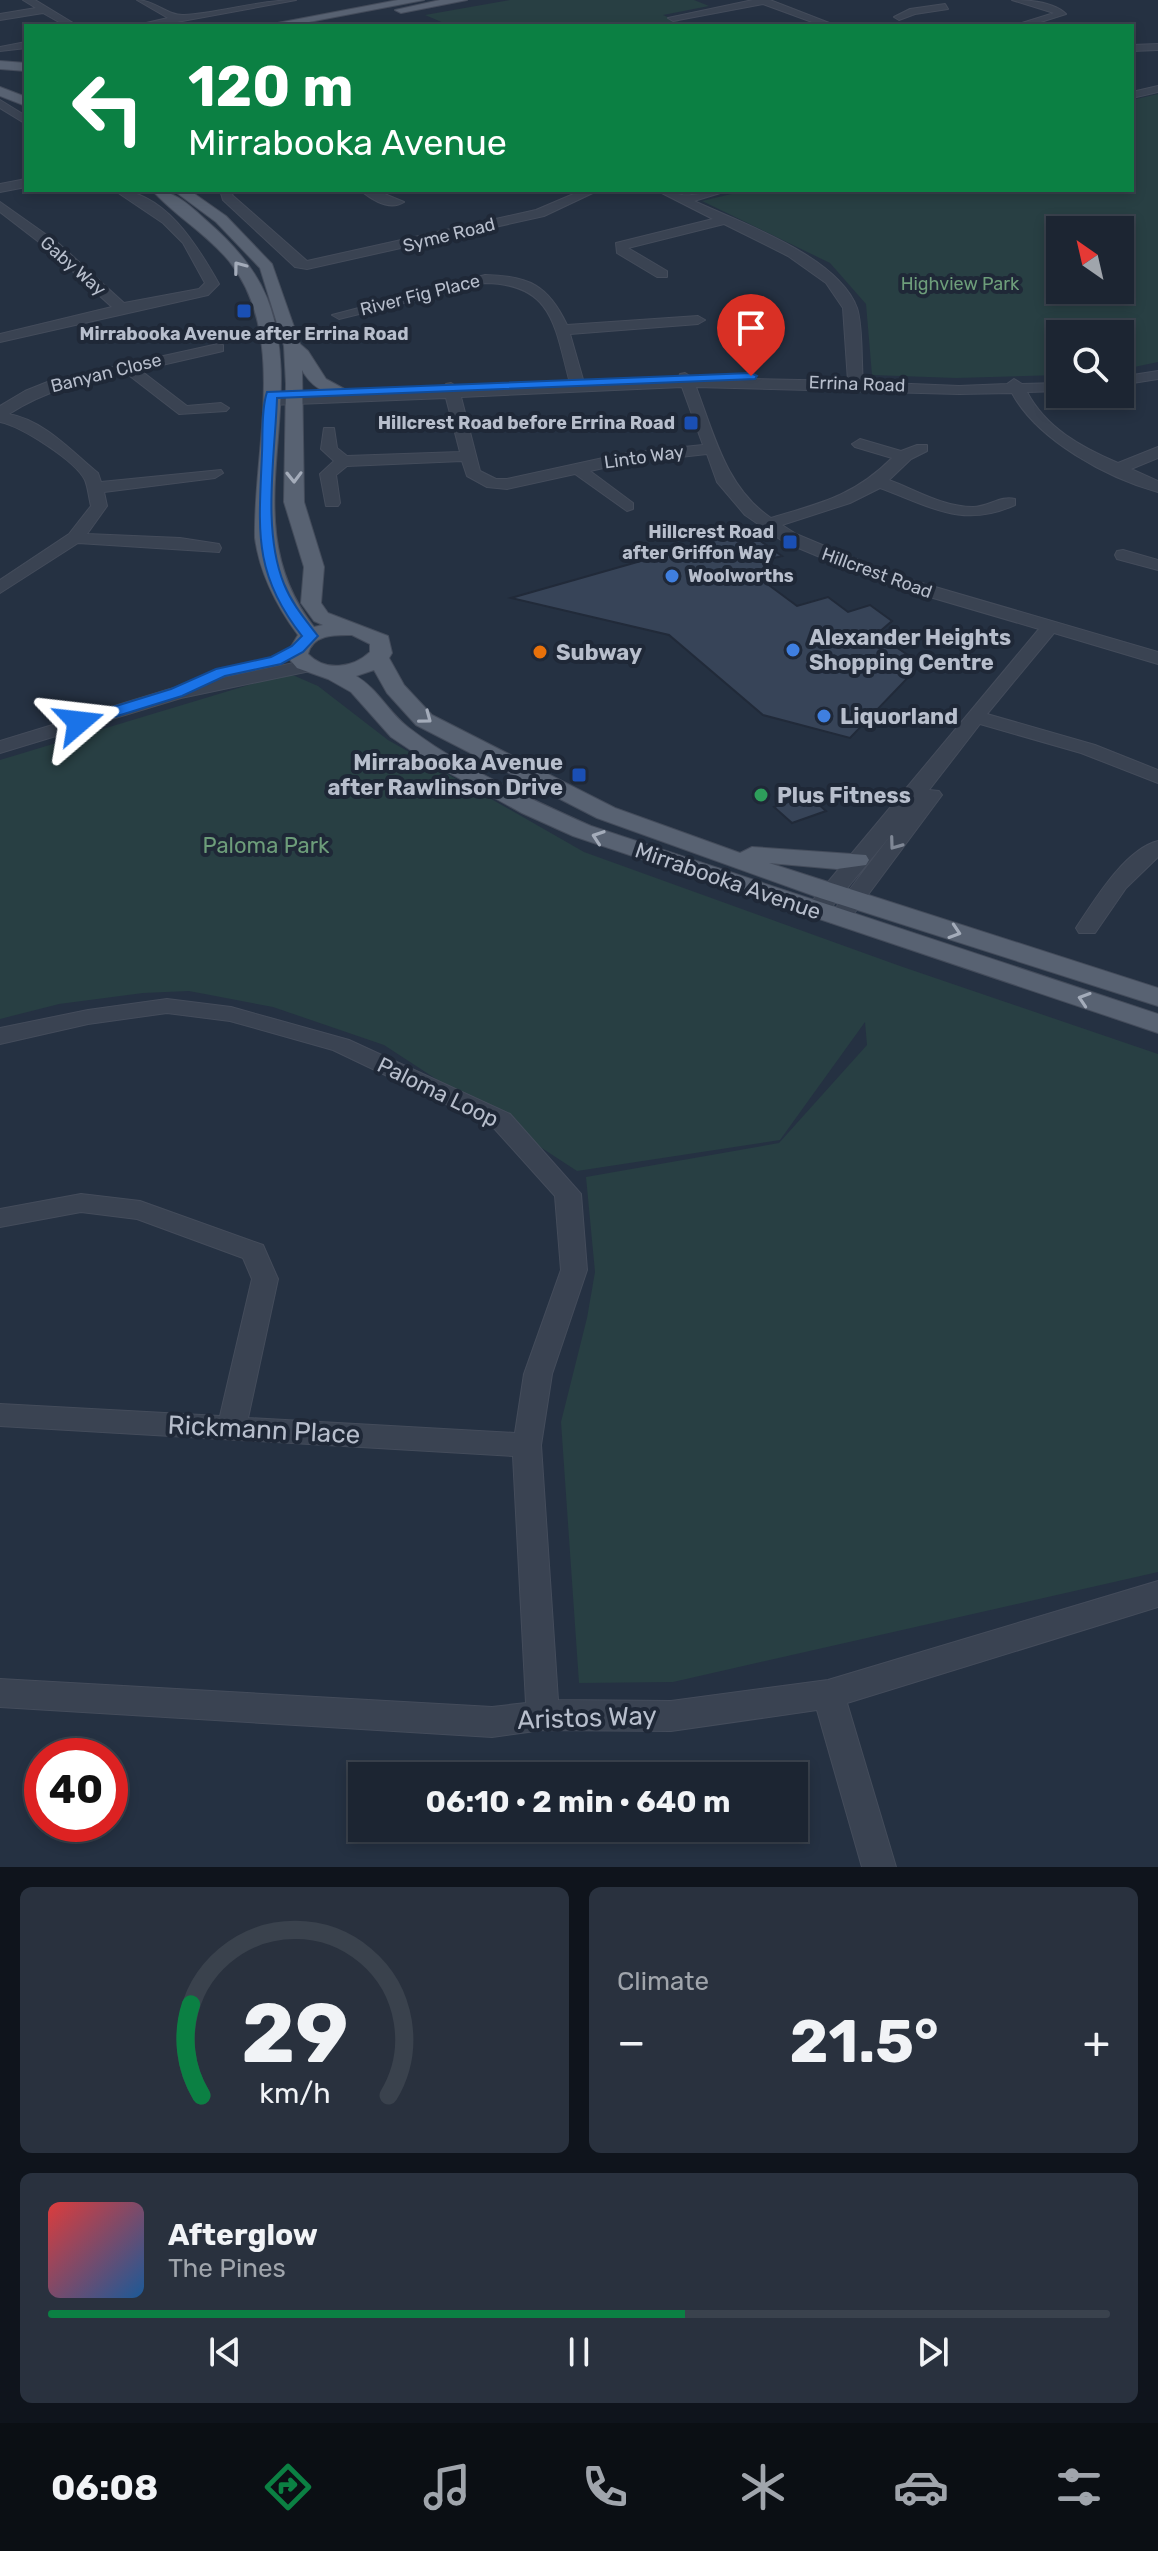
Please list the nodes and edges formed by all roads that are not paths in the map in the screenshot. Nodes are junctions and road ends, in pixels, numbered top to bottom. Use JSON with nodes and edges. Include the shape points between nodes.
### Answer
{"nodes":[{"id":1,"x":28,"y":0,"type":"edge"},
{"id":2,"x":142,"y":0,"type":"edge"},
{"id":3,"x":291,"y":0,"type":"edge"},
{"id":4,"x":418,"y":0,"type":"edge"},
{"id":5,"x":461,"y":0,"type":"edge"},
{"id":6,"x":762,"y":0,"type":"edge"},
{"id":7,"x":1017,"y":0,"type":"edge"},
{"id":8,"x":263,"y":2,"type":"edge"},
{"id":9,"x":945,"y":7,"type":"dead end"},
{"id":10,"x":44,"y":10,"type":"junction"},
{"id":11,"x":900,"y":12,"type":"dead end"},
{"id":12,"x":0,"y":17,"type":"edge"},
{"id":13,"x":673,"y":18,"type":"dead end"},
{"id":14,"x":178,"y":19,"type":"junction"},
{"id":15,"x":69,"y":24,"type":"edge"},
{"id":16,"x":149,"y":24,"type":"edge"},
{"id":17,"x":280,"y":24,"type":"edge"},
{"id":18,"x":324,"y":24,"type":"edge"},
{"id":19,"x":825,"y":24,"type":"edge"},
{"id":20,"x":1024,"y":24,"type":"edge"},
{"id":21,"x":24,"y":45,"type":"edge"},
{"id":22,"x":1158,"y":47,"type":"edge"},
{"id":23,"x":1134,"y":48,"type":"edge"},
{"id":24,"x":3,"y":49,"type":"dead end"},
{"id":25,"x":1,"y":65,"type":"edge"},
{"id":26,"x":24,"y":66,"type":"edge"},
{"id":27,"x":24,"y":84,"type":"dead end"},
{"id":28,"x":1134,"y":85,"type":"edge"},
{"id":29,"x":0,"y":89,"type":"edge"},
{"id":30,"x":1154,"y":90,"type":"edge"},
{"id":31,"x":1134,"y":95,"type":"edge"},
{"id":32,"x":24,"y":101,"type":"edge"},
{"id":33,"x":0,"y":103,"type":"edge"},
{"id":34,"x":24,"y":120,"type":"edge"},
{"id":35,"x":24,"y":183,"type":"edge"},
{"id":36,"x":0,"y":188,"type":"edge"},
{"id":37,"x":127,"y":192,"type":"edge"},
{"id":38,"x":162,"y":192,"type":"edge"},
{"id":39,"x":183,"y":192,"type":"edge"},
{"id":40,"x":225,"y":192,"type":"edge"},
{"id":41,"x":369,"y":192,"type":"edge"},
{"id":42,"x":588,"y":192,"type":"edge"},
{"id":43,"x":666,"y":192,"type":"edge"},
{"id":44,"x":716,"y":192,"type":"edge"},
{"id":45,"x":682,"y":200,"type":"junction"},
{"id":46,"x":398,"y":202,"type":"dead end"},
{"id":47,"x":0,"y":206,"type":"edge"},
{"id":48,"x":722,"y":221,"type":"junction"},
{"id":49,"x":662,"y":274,"type":"dead end"},
{"id":50,"x":121,"y":308,"type":"junction"},
{"id":51,"x":339,"y":315,"type":"dead end"},
{"id":52,"x":698,"y":320,"type":"dead end"},
{"id":53,"x":563,"y":330,"type":"junction"},
{"id":54,"x":2,"y":335,"type":"edge"},
{"id":55,"x":292,"y":346,"type":"junction"},
{"id":56,"x":218,"y":348,"type":"dead end"},
{"id":57,"x":128,"y":367,"type":"junction"},
{"id":58,"x":1158,"y":372,"type":"edge"},
{"id":59,"x":1134,"y":373,"type":"edge"},
{"id":60,"x":1134,"y":378,"type":"edge"},
{"id":61,"x":686,"y":380,"type":"junction"},
{"id":62,"x":856,"y":382,"type":"junction"},
{"id":63,"x":577,"y":384,"type":"junction"},
{"id":64,"x":1046,"y":385,"type":"edge"},
{"id":65,"x":1015,"y":386,"type":"junction"},
{"id":66,"x":452,"y":389,"type":"junction"},
{"id":67,"x":339,"y":391,"type":"junction"},
{"id":68,"x":295,"y":396,"type":"junction"},
{"id":69,"x":271,"y":398,"type":"junction"},
{"id":70,"x":221,"y":408,"type":"dead end"},
{"id":71,"x":0,"y":415,"type":"edge"},
{"id":72,"x":329,"y":431,"type":"dead end"},
{"id":73,"x":860,"y":444,"type":"dead end"},
{"id":74,"x":922,"y":448,"type":"dead end"},
{"id":75,"x":711,"y":449,"type":"junction"},
{"id":76,"x":1158,"y":452,"type":"edge"},
{"id":77,"x":469,"y":456,"type":"junction"},
{"id":78,"x":901,"y":456,"type":"junction"},
{"id":79,"x":343,"y":461,"type":"junction"},
{"id":80,"x":578,"y":469,"type":"junction"},
{"id":81,"x":1118,"y":469,"type":"junction"},
{"id":82,"x":215,"y":473,"type":"dead end"},
{"id":83,"x":879,"y":482,"type":"junction"},
{"id":84,"x":1158,"y":487,"type":"edge"},
{"id":85,"x":95,"y":488,"type":"junction"},
{"id":86,"x":1009,"y":502,"type":"dead end"},
{"id":87,"x":332,"y":503,"type":"dead end"},
{"id":88,"x":627,"y":506,"type":"dead end"},
{"id":89,"x":767,"y":524,"type":"junction"},
{"id":90,"x":75,"y":538,"type":"junction"},
{"id":91,"x":213,"y":548,"type":"dead end"},
{"id":92,"x":1123,"y":555,"type":"dead end"},
{"id":93,"x":1158,"y":565,"type":"edge"},
{"id":94,"x":0,"y":588,"type":"edge"},
{"id":95,"x":1059,"y":628,"type":"junction"},
{"id":96,"x":353,"y":629,"type":"junction"},
{"id":97,"x":305,"y":650,"type":"junction"},
{"id":98,"x":378,"y":658,"type":"junction"},
{"id":99,"x":1158,"y":658,"type":"edge"},
{"id":100,"x":333,"y":672,"type":"junction"},
{"id":101,"x":982,"y":718,"type":"junction"},
{"id":102,"x":0,"y":747,"type":"edge"},
{"id":103,"x":1158,"y":777,"type":"edge"},
{"id":104,"x":682,"y":840,"type":"junction"},
{"id":105,"x":1158,"y":847,"type":"edge"},
{"id":106,"x":857,"y":860,"type":"junction"},
{"id":107,"x":834,"y":905,"type":"junction"},
{"id":108,"x":1087,"y":928,"type":"dead end"},
{"id":109,"x":1158,"y":997,"type":"edge"},
{"id":110,"x":1158,"y":1024,"type":"edge"},
{"id":111,"x":0,"y":1036,"type":"edge"},
{"id":112,"x":0,"y":1218,"type":"edge"},
{"id":113,"x":0,"y":1415,"type":"edge"},
{"id":114,"x":231,"y":1428,"type":"junction"},
{"id":115,"x":527,"y":1445,"type":"junction"},
{"id":116,"x":1158,"y":1594,"type":"edge"},
{"id":117,"x":0,"y":1693,"type":"edge"},
{"id":118,"x":828,"y":1694,"type":"junction"},
{"id":119,"x":543,"y":1715,"type":"junction"},
{"id":120,"x":879,"y":1867,"type":"edge"}],
"edges":[{"from":1,"to":10,"type":"street"},
{"from":2,"to":14,"type":"street"},
{"from":3,"to":8,"type":"street"},
{"from":4,"to":17,"type":"main road"},
{"from":5,"to":18,"type":"main road"},
{"from":6,"to":13,"type":"street"},
{"from":6,"to":19,"type":"street"},
{"from":7,"to":20,"type":"street","via":[[1061,14]]},
{"from":8,"to":14,"type":"street"},
{"from":9,"to":11,"type":"street"},
{"from":10,"to":12,"type":"street"},
{"from":10,"to":15,"type":"street"},
{"from":14,"to":16,"type":"street"},
{"from":21,"to":24,"type":"street"},
{"from":22,"to":23,"type":"street"},
{"from":25,"to":26,"type":"main road"},
{"from":27,"to":29,"type":"main road"},
{"from":28,"to":30,"type":"street"},
{"from":29,"to":32,"type":"main road"},
{"from":30,"to":31,"type":"street"},
{"from":33,"to":34,"type":"street"},
{"from":35,"to":36,"type":"street"},
{"from":37,"to":50,"type":"street","via":[[188,241],[212,284],[203,292]]},
{"from":69,"to":38,"type":"main road","one_way":true,"via":[[263,311],[245,274],[203,222]]},
{"from":39,"to":55,"type":"main road","name":"Mirrabooka Avenue","via":[[221,219],[267,267]]},
{"from":40,"to":42,"type":"street","name":"Syme Road","via":[[300,264],[316,265],[540,213]]},
{"from":41,"to":46,"type":"street"},
{"from":43,"to":45,"type":"street"},
{"from":44,"to":45,"type":"street"},
{"from":45,"to":48,"type":"street"},
{"from":47,"to":50,"type":"street","name":"Gaby Way"},
{"from":48,"to":49,"type":"street","via":[[621,246]]},
{"from":48,"to":62,"type":"street","via":[[793,253],[831,280],[850,308]]},
{"from":50,"to":54,"type":"street","name":"Gaby Way"},
{"from":51,"to":53,"type":"street","name":"River Fig Place","via":[[504,277],[547,299]]},
{"from":52,"to":53,"type":"street"},
{"from":53,"to":63,"type":"street","name":"River Fig Place"},
{"from":55,"to":67,"type":"main road","via":[[307,357],[313,377]]},
{"from":55,"to":68,"type":"main road","name":"Mirrabooka Avenue"},
{"from":56,"to":57,"type":"street","name":"Banyan Close"},
{"from":57,"to":70,"type":"street","via":[[184,411]]},
{"from":57,"to":71,"type":"street","name":"Banyan Close","via":[[55,384]]},
{"from":58,"to":59,"type":"street"},
{"from":58,"to":60,"type":"street"},
{"from":61,"to":62,"type":"street","name":"Errina Road"},
{"from":61,"to":63,"type":"street","name":"Errina Road"},
{"from":61,"to":75,"type":"street","name":"Hillcrest Road"},
{"from":62,"to":65,"type":"street","name":"Errina Road","via":[[959,390]]},
{"from":63,"to":66,"type":"street","name":"Errina Road"},
{"from":64,"to":65,"type":"street","name":"Errina Road"},
{"from":65,"to":81,"type":"street","via":[[1031,415],[1055,438]]},
{"from":66,"to":67,"type":"street","name":"Errina Road"},
{"from":66,"to":68,"type":"street","name":"Errina Road"},
{"from":66,"to":77,"type":"street","name":"Linto Way"},
{"from":67,"to":68,"type":"street","name":"Errina Road"},
{"from":68,"to":69,"type":"street","name":"Errina Road"},
{"from":68,"to":96,"type":"main road","name":"Mirrabooka Avenue","one_way":true,"via":[[294,502],[314,567],[311,603],[321,617]]},
{"from":69,"to":97,"type":"main road","via":[[265,539],[276,582]]},
{"from":71,"to":85,"type":"street","via":[[40,432],[92,476]]},
{"from":72,"to":79,"type":"street","via":[[329,449]]},
{"from":73,"to":78,"type":"street"},
{"from":74,"to":78,"type":"street"},
{"from":75,"to":80,"type":"street","name":"Linto Way"},
{"from":75,"to":89,"type":"street","name":"Hillcrest Road","via":[[725,482]]},
{"from":76,"to":81,"type":"street"},
{"from":77,"to":79,"type":"street"},
{"from":77,"to":80,"type":"street","name":"Linto Way","via":[[473,473],[490,488]]},
{"from":78,"to":83,"type":"street"},
{"from":79,"to":87,"type":"street","via":[[328,474]]},
{"from":80,"to":88,"type":"street","name":"Linto Way"},
{"from":81,"to":84,"type":"street"},
{"from":82,"to":85,"type":"street"},
{"from":83,"to":86,"type":"street","via":[[978,515]]},
{"from":83,"to":89,"type":"street","via":[[832,504]]},
{"from":85,"to":90,"type":"street","via":[[99,506]]},
{"from":89,"to":95,"type":"street","name":"Hillcrest Road","via":[[819,553],[888,579]]},
{"from":90,"to":91,"type":"street"},
{"from":90,"to":94,"type":"street"},
{"from":92,"to":93,"type":"street"},
{"from":95,"to":99,"type":"street","name":"Hillcrest Road"},
{"from":95,"to":101,"type":"street"},
{"from":96,"to":97,"type":"main road","via":[[330,630]]},
{"from":96,"to":98,"type":"main road","name":"Mirrabooka Avenue","via":[[380,641]]},
{"from":97,"to":100,"type":"main road","name":"Mirrabooka Avenue"},
{"from":97,"to":102,"type":"street"},
{"from":98,"to":100,"type":"main road","name":"Mirrabooka Avenue"},
{"from":98,"to":104,"type":"main road","name":"Mirrabooka Avenue","one_way":true,"via":[[395,688],[424,720],[606,813]]},
{"from":107,"to":100,"type":"main road","name":"Mirrabooka Avenue","one_way":true,"via":[[582,831],[530,808],[399,732],[359,687]]},
{"from":101,"to":103,"type":"street","via":[[1100,753]]},
{"from":101,"to":106,"type":"street"},
{"from":101,"to":107,"type":"street","one_way":true},
{"from":104,"to":106,"type":"main road","via":[[763,856]]},
{"from":104,"to":107,"type":"main road","name":"Mirrabooka Avenue"},
{"from":105,"to":108,"type":"street","via":[[1118,881]]},
{"from":106,"to":107,"type":"street"},
{"from":107,"to":109,"type":"main road","name":"Mirrabooka Avenue","one_way":true},
{"from":110,"to":107,"type":"main road","name":"Mirrabooka Avenue","one_way":true},
{"from":111,"to":115,"type":"street","name":"Paloma Loop","via":[[167,1006],[231,1014],[341,1045],[501,1120],[568,1194],[574,1270],[538,1374]]},
{"from":112,"to":114,"type":"street","via":[[81,1203],[140,1210],[254,1252],[265,1279]]},
{"from":113,"to":114,"type":"street","name":"Rickmann Place"},
{"from":114,"to":115,"type":"street","name":"Rickmann Place"},
{"from":115,"to":119,"type":"street","name":"Paloma Loop"},
{"from":116,"to":118,"type":"street","name":"Aristos Way"},
{"from":117,"to":119,"type":"street","name":"Aristos Way","via":[[492,1722]]},
{"from":118,"to":119,"type":"street","name":"Aristos Way","via":[[671,1716]]},
{"from":118,"to":120,"type":"street"}]}
